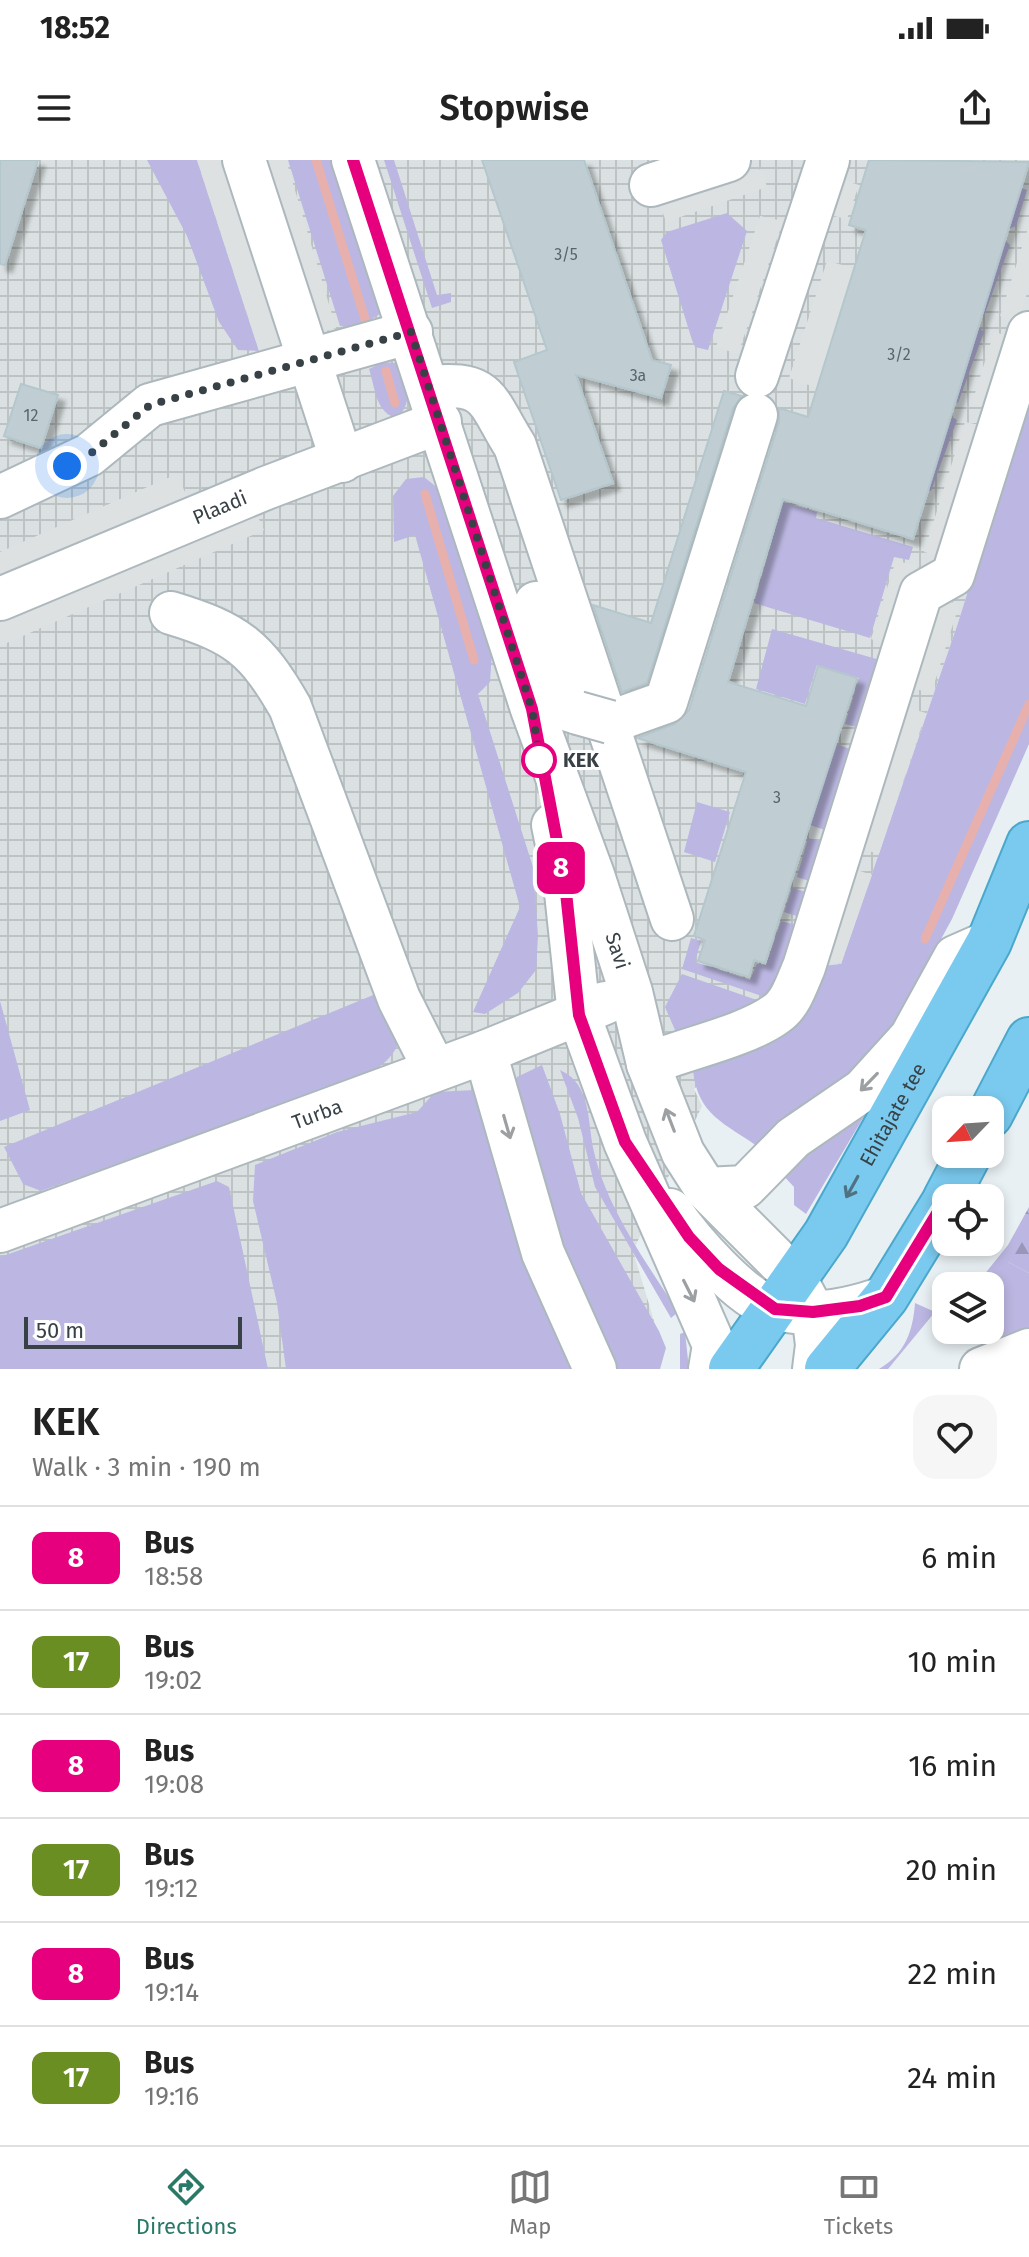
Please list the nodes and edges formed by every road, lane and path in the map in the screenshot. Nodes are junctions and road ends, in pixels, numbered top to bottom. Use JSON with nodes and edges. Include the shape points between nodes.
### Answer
{"nodes":[{"id":1,"x":244,"y":160,"type":"edge"},
{"id":2,"x":353,"y":160,"type":"edge"},
{"id":3,"x":729,"y":160,"type":"edge"},
{"id":4,"x":828,"y":160,"type":"edge"},
{"id":5,"x":651,"y":185,"type":"dead end"},
{"id":6,"x":411,"y":332,"type":"junction"},
{"id":7,"x":1029,"y":333,"type":"edge"},
{"id":8,"x":309,"y":360,"type":"junction"},
{"id":9,"x":435,"y":405,"type":"junction"},
{"id":10,"x":508,"y":435,"type":"junction"},
{"id":11,"x":342,"y":461,"type":"junction"},
{"id":12,"x":0,"y":497,"type":"edge"},
{"id":13,"x":0,"y":599,"type":"edge"},
{"id":14,"x":171,"y":613,"type":"dead end"},
{"id":15,"x":532,"y":709,"type":"junction"},
{"id":16,"x":1029,"y":844,"type":"edge"},
{"id":17,"x":672,"y":919,"type":"dead end"},
{"id":18,"x":989,"y":942,"type":"junction"},
{"id":19,"x":631,"y":992,"type":"junction"},
{"id":20,"x":579,"y":1015,"type":"junction"},
{"id":21,"x":1029,"y":1040,"type":"edge"},
{"id":22,"x":485,"y":1052,"type":"junction"},
{"id":23,"x":648,"y":1064,"type":"junction"},
{"id":24,"x":435,"y":1070,"type":"junction"},
{"id":25,"x":1000,"y":1096,"type":"edge"},
{"id":26,"x":625,"y":1142,"type":"junction"},
{"id":27,"x":706,"y":1189,"type":"junction"},
{"id":28,"x":932,"y":1221,"type":"edge"},
{"id":29,"x":0,"y":1231,"type":"edge"},
{"id":30,"x":886,"y":1297,"type":"junction"},
{"id":31,"x":794,"y":1300,"type":"junction"},
{"id":32,"x":1029,"y":1350,"type":"edge"},
{"id":33,"x":595,"y":1369,"type":"edge"},
{"id":34,"x":710,"y":1369,"type":"edge"},
{"id":35,"x":731,"y":1369,"type":"edge"},
{"id":36,"x":814,"y":1369,"type":"edge"},
{"id":37,"x":827,"y":1369,"type":"edge"},
{"id":38,"x":981,"y":1369,"type":"edge"}],
"edges":[{"from":1,"to":8,"type":"street"},
{"from":2,"to":6,"type":"street","name":"Savi"},
{"from":3,"to":5,"type":"street"},
{"from":4,"to":10,"type":"street","via":[[666,702],[594,717],[568,710],[494,460]]},
{"from":6,"to":8,"type":"street"},
{"from":6,"to":9,"type":"street","name":"Savi"},
{"from":7,"to":23,"type":"street","via":[[953,575],[921,593],[791,996],[778,1013],[759,1023]]},
{"from":8,"to":11,"type":"street"},
{"from":8,"to":12,"type":"street","via":[[150,405],[89,455]]},
{"from":9,"to":10,"type":"street","via":[[473,387],[482,392]]},
{"from":9,"to":11,"type":"street","name":"Plaadi"},
{"from":9,"to":15,"type":"street","name":"Savi"},
{"from":10,"to":17,"type":"street"},
{"from":11,"to":13,"type":"street","name":"Plaadi"},
{"from":14,"to":24,"type":"street","via":[[238,640],[265,664],[284,696],[399,999]]},
{"from":15,"to":19,"type":"street","name":"Savi"},
{"from":15,"to":20,"type":"street","name":"Savi","via":[[565,883]]},
{"from":16,"to":18,"type":"highway","name":"Ehitajate tee"},
{"from":18,"to":27,"type":"street","one_way":true,"via":[[955,957],[911,1037],[863,1090],[793,1138],[745,1187]]},
{"from":18,"to":31,"type":"highway","name":"Ehitajate tee","one_way":true},
{"from":19,"to":20,"type":"street","name":"Turba"},
{"from":19,"to":23,"type":"street","name":"Savi"},
{"from":20,"to":22,"type":"street","name":"Turba"},
{"from":20,"to":26,"type":"street","name":"Savi"},
{"from":21,"to":25,"type":"highway"},
{"from":22,"to":24,"type":"street","name":"Turba"},
{"from":22,"to":33,"type":"street","one_way":true,"via":[[543,1253]]},
{"from":27,"to":23,"type":"street","name":"Savi","one_way":true,"via":[[683,1153]]},
{"from":24,"to":29,"type":"street","name":"Turba"},
{"from":26,"to":31,"type":"street","via":[[689,1237],[728,1276]]},
{"from":26,"to":34,"type":"street","one_way":true,"via":[[714,1345]]},
{"from":27,"to":31,"type":"street","name":"Savi"},
{"from":28,"to":30,"type":"highway"},
{"from":30,"to":31,"type":"street","via":[[860,1306]]},
{"from":30,"to":37,"type":"highway"},
{"from":31,"to":35,"type":"highway","name":"Ehitajate tee"},
{"from":31,"to":36,"type":"street","via":[[817,1345]]},
{"from":32,"to":38,"type":"street"}]}
